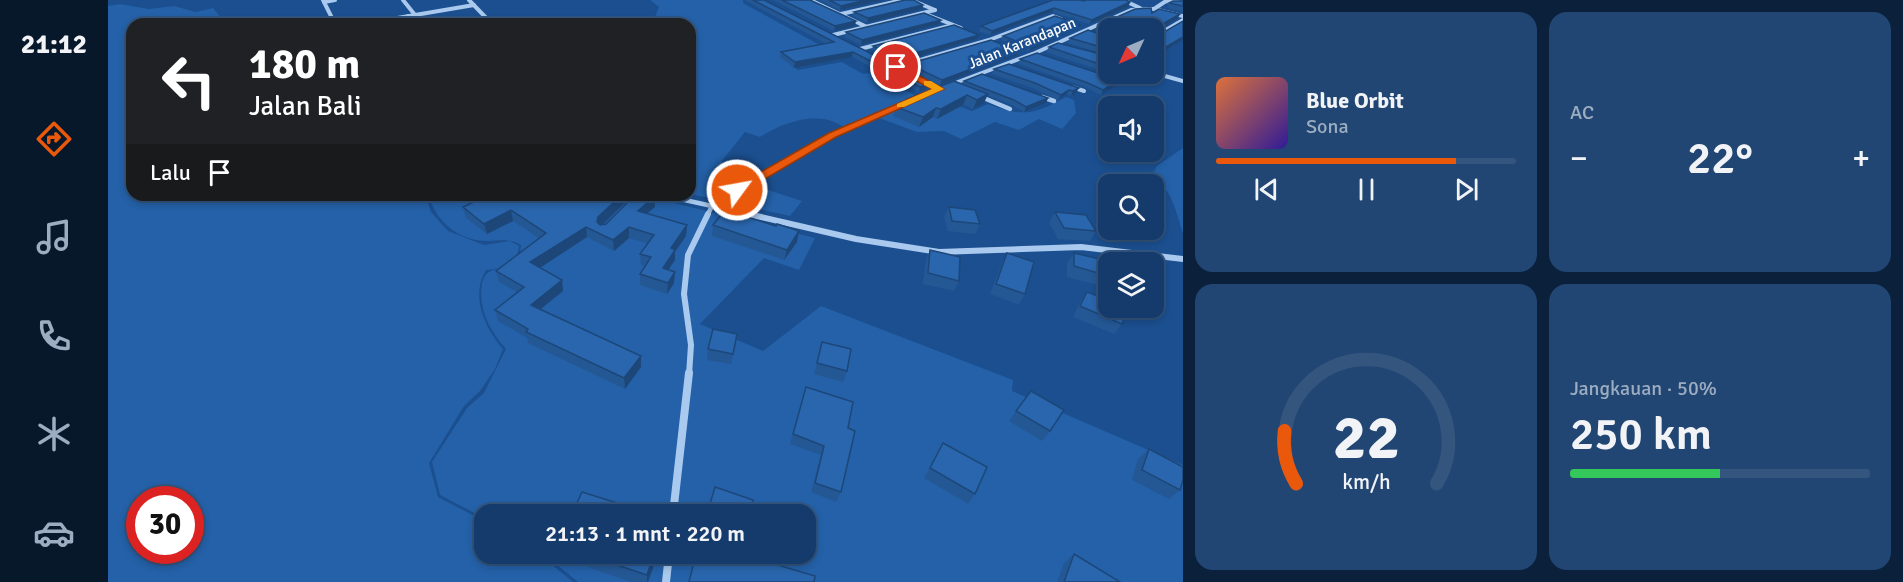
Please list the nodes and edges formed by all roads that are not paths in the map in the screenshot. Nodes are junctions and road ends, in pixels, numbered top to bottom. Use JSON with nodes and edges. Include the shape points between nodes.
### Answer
{"nodes":[{"id":1,"x":335,"y":0,"type":"edge"},
{"id":2,"x":403,"y":0,"type":"edge"},
{"id":3,"x":469,"y":0,"type":"edge"},
{"id":4,"x":810,"y":0,"type":"edge"},
{"id":5,"x":827,"y":0,"type":"edge"},
{"id":6,"x":903,"y":0,"type":"edge"},
{"id":7,"x":911,"y":0,"type":"edge"},
{"id":8,"x":1123,"y":0,"type":"edge"},
{"id":9,"x":324,"y":1,"type":"edge"},
{"id":10,"x":816,"y":3,"type":"junction"},
{"id":11,"x":1183,"y":3,"type":"edge"},
{"id":12,"x":474,"y":5,"type":"junction"},
{"id":13,"x":1141,"y":9,"type":"junction"},
{"id":14,"x":1154,"y":9,"type":"junction"},
{"id":15,"x":923,"y":13,"type":"junction"},
{"id":16,"x":841,"y":14,"type":"junction"},
{"id":17,"x":415,"y":15,"type":"junction"},
{"id":18,"x":408,"y":16,"type":"joint"},
{"id":19,"x":332,"y":18,"type":"edge"},
{"id":20,"x":396,"y":18,"type":"edge"},
{"id":21,"x":486,"y":18,"type":"edge"},
{"id":22,"x":1183,"y":18,"type":"edge"},
{"id":23,"x":1063,"y":19,"type":"edge"},
{"id":24,"x":953,"y":25,"type":"junction"},
{"id":25,"x":1082,"y":26,"type":"edge"},
{"id":26,"x":867,"y":27,"type":"junction"},
{"id":27,"x":962,"y":29,"type":"edge"},
{"id":28,"x":824,"y":30,"type":"edge"},
{"id":29,"x":1164,"y":30,"type":"edge"},
{"id":30,"x":1092,"y":31,"type":"junction"},
{"id":31,"x":833,"y":35,"type":"junction"},
{"id":32,"x":980,"y":36,"type":"edge"},
{"id":33,"x":842,"y":40,"type":"edge"},
{"id":34,"x":989,"y":40,"type":"junction"},
{"id":35,"x":851,"y":44,"type":"edge"},
{"id":36,"x":999,"y":44,"type":"edge"},
{"id":37,"x":1056,"y":44,"type":"junction"},
{"id":38,"x":1066,"y":47,"type":"edge"},
{"id":39,"x":860,"y":49,"type":"junction"},
{"id":40,"x":1018,"y":52,"type":"edge"},
{"id":41,"x":869,"y":53,"type":"edge"},
{"id":42,"x":1035,"y":53,"type":"junction"},
{"id":43,"x":1028,"y":56,"type":"junction"},
{"id":44,"x":1045,"y":57,"type":"edge"},
{"id":45,"x":887,"y":62,"type":"edge"},
{"id":46,"x":1006,"y":64,"type":"junction"},
{"id":47,"x":896,"y":67,"type":"junction"},
{"id":48,"x":1017,"y":68,"type":"edge"},
{"id":49,"x":905,"y":71,"type":"edge"},
{"id":50,"x":979,"y":74,"type":"junction"},
{"id":51,"x":1164,"y":76,"type":"edge"},
{"id":52,"x":990,"y":78,"type":"edge"},
{"id":53,"x":922,"y":80,"type":"edge"},
{"id":54,"x":1183,"y":81,"type":"edge"},
{"id":55,"x":1062,"y":83,"type":"edge"},
{"id":56,"x":950,"y":85,"type":"junction"},
{"id":57,"x":939,"y":89,"type":"junction"},
{"id":58,"x":960,"y":89,"type":"edge"},
{"id":59,"x":1084,"y":91,"type":"dead end"},
{"id":60,"x":970,"y":93,"type":"edge"},
{"id":61,"x":928,"y":94,"type":"edge"},
{"id":62,"x":1032,"y":94,"type":"edge"},
{"id":63,"x":1054,"y":101,"type":"dead end"},
{"id":64,"x":907,"y":103,"type":"edge"},
{"id":65,"x":1010,"y":109,"type":"dead end"},
{"id":66,"x":689,"y":201,"type":"edge"},
{"id":67,"x":712,"y":206,"type":"junction"},
{"id":68,"x":1183,"y":259,"type":"edge"},
{"id":69,"x":674,"y":504,"type":"edge"},
{"id":70,"x":668,"y":564,"type":"edge"},
{"id":71,"x":666,"y":582,"type":"edge"}],
"edges":[{"from":1,"to":9,"type":"street"},
{"from":2,"to":17,"type":"street"},
{"from":3,"to":12,"type":"street"},
{"from":4,"to":10,"type":"street"},
{"from":5,"to":10,"type":"street"},
{"from":6,"to":16,"type":"street"},
{"from":7,"to":15,"type":"street","via":[[935,10]]},
{"from":8,"to":13,"type":"street"},
{"from":9,"to":19,"type":"street"},
{"from":10,"to":16,"type":"street"},
{"from":11,"to":14,"type":"street","via":[[1166,1]]},
{"from":12,"to":17,"type":"street"},
{"from":12,"to":21,"type":"street"},
{"from":13,"to":14,"type":"street","name":"Jalan Karandapan"},
{"from":13,"to":30,"type":"street","name":"Jalan Karandapan","via":[[1131,10]]},
{"from":14,"to":22,"type":"street","name":"Jalan Karandapan"},
{"from":15,"to":24,"type":"street"},
{"from":15,"to":26,"type":"street"},
{"from":16,"to":26,"type":"street"},
{"from":17,"to":18,"type":"street"},
{"from":18,"to":20,"type":"street"},
{"from":22,"to":29,"type":"street"},
{"from":23,"to":34,"type":"street","via":[[1053,16]]},
{"from":24,"to":27,"type":"street"},
{"from":24,"to":39,"type":"street"},
{"from":25,"to":30,"type":"street"},
{"from":26,"to":31,"type":"street"},
{"from":28,"to":31,"type":"street"},
{"from":30,"to":37,"type":"street","name":"Jalan Karandapan"},
{"from":31,"to":33,"type":"street"},
{"from":32,"to":34,"type":"street"},
{"from":34,"to":36,"type":"street"},
{"from":34,"to":47,"type":"street"},
{"from":35,"to":39,"type":"street"},
{"from":37,"to":38,"type":"street"},
{"from":37,"to":42,"type":"street","name":"Jalan Karandapan"},
{"from":39,"to":41,"type":"street"},
{"from":40,"to":43,"type":"street"},
{"from":42,"to":43,"type":"street","name":"Jalan Karandapan"},
{"from":42,"to":44,"type":"street"},
{"from":43,"to":46,"type":"street","name":"Jalan Karandapan"},
{"from":45,"to":47,"type":"street"},
{"from":46,"to":48,"type":"street"},
{"from":46,"to":50,"type":"street","name":"Jalan Karandapan"},
{"from":47,"to":49,"type":"street"},
{"from":50,"to":52,"type":"street"},
{"from":50,"to":56,"type":"street","name":"Jalan Karandapan"},
{"from":51,"to":54,"type":"street"},
{"from":53,"to":57,"type":"street"},
{"from":55,"to":59,"type":"street"},
{"from":56,"to":57,"type":"street","name":"Jalan Karandapan"},
{"from":56,"to":58,"type":"street"},
{"from":57,"to":61,"type":"street","name":"Jalan Karandapan"},
{"from":60,"to":65,"type":"street"},
{"from":62,"to":63,"type":"street"},
{"from":64,"to":67,"type":"street","via":[[833,135]]},
{"from":66,"to":67,"type":"street"},
{"from":67,"to":68,"type":"street","via":[[856,239],[939,252],[1081,247]]},
{"from":67,"to":69,"type":"street","via":[[688,255],[684,294],[690,356]]},
{"from":70,"to":71,"type":"street"}]}
